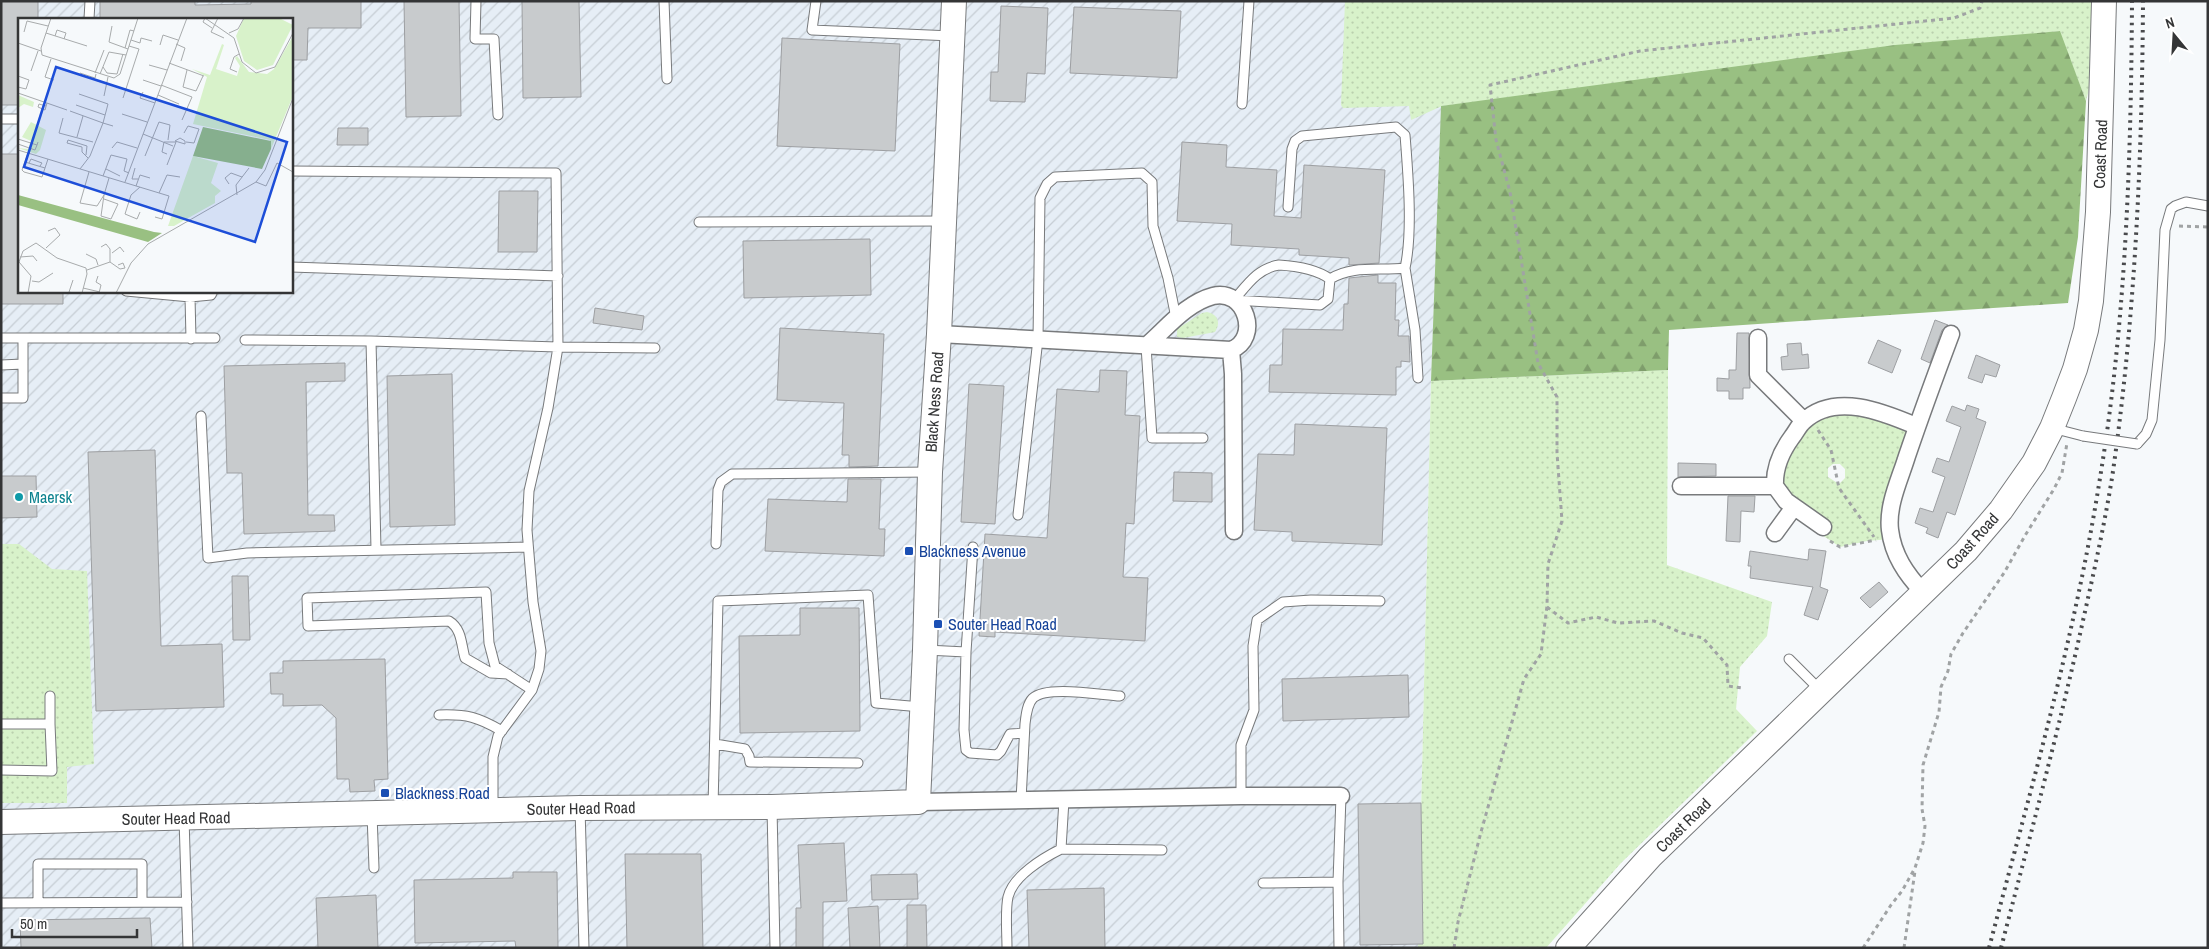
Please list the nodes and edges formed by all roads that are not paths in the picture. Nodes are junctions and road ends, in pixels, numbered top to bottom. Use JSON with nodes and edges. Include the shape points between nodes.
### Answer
{"nodes":[{"id":1,"x":90,"y":1,"type":"edge"},
{"id":2,"x":476,"y":1,"type":"edge"},
{"id":3,"x":664,"y":1,"type":"edge"},
{"id":4,"x":816,"y":1,"type":"edge"},
{"id":5,"x":954,"y":1,"type":"edge"},
{"id":6,"x":1249,"y":1,"type":"edge"},
{"id":7,"x":2104,"y":1,"type":"edge"},
{"id":8,"x":89,"y":18,"type":"edge"},
{"id":9,"x":952,"y":36,"type":"junction"},
{"id":10,"x":667,"y":78,"type":"dead end"},
{"id":11,"x":1242,"y":104,"type":"dead end"},
{"id":12,"x":498,"y":115,"type":"dead end"},
{"id":13,"x":1,"y":119,"type":"edge"},
{"id":14,"x":18,"y":119,"type":"edge"},
{"id":15,"x":292,"y":171,"type":"edge"},
{"id":16,"x":2208,"y":206,"type":"edge"},
{"id":17,"x":1288,"y":207,"type":"dead end"},
{"id":18,"x":944,"y":221,"type":"junction"},
{"id":19,"x":699,"y":222,"type":"dead end"},
{"id":20,"x":292,"y":267,"type":"edge"},
{"id":21,"x":1405,"y":268,"type":"junction"},
{"id":22,"x":558,"y":276,"type":"junction"},
{"id":23,"x":1330,"y":279,"type":"junction"},
{"id":24,"x":147,"y":292,"type":"edge"},
{"id":25,"x":212,"y":292,"type":"edge"},
{"id":26,"x":188,"y":294,"type":"edge"},
{"id":27,"x":1234,"y":300,"type":"junction"},
{"id":28,"x":1176,"y":318,"type":"junction"},
{"id":29,"x":939,"y":334,"type":"junction"},
{"id":30,"x":1951,"y":334,"type":"dead end"},
{"id":31,"x":1,"y":338,"type":"edge"},
{"id":32,"x":23,"y":338,"type":"junction"},
{"id":33,"x":215,"y":338,"type":"dead end"},
{"id":34,"x":1758,"y":338,"type":"dead end"},
{"id":35,"x":191,"y":339,"type":"junction"},
{"id":36,"x":1038,"y":339,"type":"junction"},
{"id":37,"x":245,"y":340,"type":"dead end"},
{"id":38,"x":371,"y":341,"type":"junction"},
{"id":39,"x":1146,"y":346,"type":"junction"},
{"id":40,"x":558,"y":347,"type":"junction"},
{"id":41,"x":655,"y":348,"type":"dead end"},
{"id":42,"x":1231,"y":350,"type":"junction"},
{"id":43,"x":23,"y":364,"type":"junction"},
{"id":44,"x":1,"y":365,"type":"edge"},
{"id":45,"x":1418,"y":378,"type":"dead end"},
{"id":46,"x":1,"y":398,"type":"edge"},
{"id":47,"x":201,"y":416,"type":"dead end"},
{"id":48,"x":1807,"y":419,"type":"junction"},
{"id":49,"x":1916,"y":426,"type":"junction"},
{"id":50,"x":2060,"y":430,"type":"junction"},
{"id":51,"x":1203,"y":438,"type":"dead end"},
{"id":52,"x":930,"y":472,"type":"junction"},
{"id":53,"x":1681,"y":486,"type":"dead end"},
{"id":54,"x":1775,"y":486,"type":"junction"},
{"id":55,"x":1794,"y":507,"type":"junction"},
{"id":56,"x":1018,"y":515,"type":"dead end"},
{"id":57,"x":1823,"y":527,"type":"dead end"},
{"id":58,"x":1234,"y":531,"type":"dead end"},
{"id":59,"x":1775,"y":533,"type":"dead end"},
{"id":60,"x":716,"y":544,"type":"dead end"},
{"id":61,"x":972,"y":547,"type":"dead end"},
{"id":62,"x":528,"y":548,"type":"junction"},
{"id":63,"x":376,"y":549,"type":"junction"},
{"id":64,"x":1923,"y":592,"type":"junction"},
{"id":65,"x":1380,"y":601,"type":"dead end"},
{"id":66,"x":925,"y":650,"type":"junction"},
{"id":67,"x":966,"y":652,"type":"junction"},
{"id":68,"x":1789,"y":659,"type":"dead end"},
{"id":69,"x":508,"y":674,"type":"junction"},
{"id":70,"x":532,"y":690,"type":"junction"},
{"id":71,"x":1821,"y":691,"type":"junction"},
{"id":72,"x":50,"y":696,"type":"dead end"},
{"id":73,"x":1120,"y":696,"type":"dead end"},
{"id":74,"x":923,"y":707,"type":"junction"},
{"id":75,"x":439,"y":715,"type":"dead end"},
{"id":76,"x":1,"y":724,"type":"edge"},
{"id":77,"x":50,"y":724,"type":"junction"},
{"id":78,"x":502,"y":731,"type":"junction"},
{"id":79,"x":1024,"y":733,"type":"junction"},
{"id":80,"x":715,"y":744,"type":"junction"},
{"id":81,"x":858,"y":764,"type":"dead end"},
{"id":82,"x":1,"y":770,"type":"edge"},
{"id":83,"x":1241,"y":796,"type":"junction"},
{"id":84,"x":1340,"y":796,"type":"joint"},
{"id":85,"x":1021,"y":800,"type":"junction"},
{"id":86,"x":1064,"y":800,"type":"junction"},
{"id":87,"x":918,"y":802,"type":"junction"},
{"id":88,"x":713,"y":807,"type":"junction"},
{"id":89,"x":580,"y":808,"type":"junction"},
{"id":90,"x":772,"y":808,"type":"junction"},
{"id":91,"x":492,"y":810,"type":"junction"},
{"id":92,"x":372,"y":813,"type":"junction"},
{"id":93,"x":184,"y":817,"type":"junction"},
{"id":94,"x":1,"y":822,"type":"edge"},
{"id":95,"x":1061,"y":849,"type":"junction"},
{"id":96,"x":1162,"y":850,"type":"dead end"},
{"id":97,"x":374,"y":868,"type":"dead end"},
{"id":98,"x":1338,"y":882,"type":"junction"},
{"id":99,"x":1263,"y":883,"type":"dead end"},
{"id":100,"x":142,"y":902,"type":"junction"},
{"id":101,"x":186,"y":902,"type":"junction"},
{"id":102,"x":1,"y":903,"type":"edge"},
{"id":103,"x":38,"y":903,"type":"junction"},
{"id":104,"x":188,"y":948,"type":"edge"},
{"id":105,"x":584,"y":948,"type":"edge"},
{"id":106,"x":775,"y":948,"type":"edge"},
{"id":107,"x":1007,"y":948,"type":"edge"},
{"id":108,"x":1339,"y":948,"type":"edge"},
{"id":109,"x":1568,"y":948,"type":"edge"}],
"edges":[{"from":1,"to":8,"type":"lane"},
{"from":2,"to":12,"type":"lane","via":[[476,39],[494,39]]},
{"from":3,"to":10,"type":"lane"},
{"from":4,"to":9,"type":"lane","via":[[812,30]]},
{"from":5,"to":9,"type":"street","name":"Black Ness Road"},
{"from":6,"to":11,"type":"lane"},
{"from":7,"to":50,"type":"street","name":"Coast Road","via":[[2098,212],[2091,301]]},
{"from":9,"to":18,"type":"street","name":"Black Ness Road"},
{"from":13,"to":14,"type":"lane"},
{"from":15,"to":22,"type":"lane","via":[[556,173]]},
{"from":16,"to":50,"type":"lane","bridge":true,"via":[[2186,202],[2174,206],[2164,230],[2161,332],[2152,420],[2146,434],[2136,444]]},
{"from":17,"to":21,"type":"lane","via":[[1292,149],[1302,136],[1396,127],[1405,135],[1408,227]]},
{"from":18,"to":19,"type":"lane"},
{"from":18,"to":29,"type":"street","name":"Black Ness Road"},
{"from":20,"to":22,"type":"lane"},
{"from":21,"to":23,"type":"lane","via":[[1357,269],[1341,272]]},
{"from":21,"to":45,"type":"lane","via":[[1415,330]]},
{"from":22,"to":40,"type":"lane"},
{"from":23,"to":27,"type":"lane","via":[[1324,274],[1279,264],[1258,273]]},
{"from":23,"to":27,"type":"lane","via":[[1328,299],[1320,305]]},
{"from":24,"to":26,"type":"lane"},
{"from":25,"to":26,"type":"lane","via":[[211,295]]},
{"from":26,"to":35,"type":"lane"},
{"from":27,"to":28,"type":"street","via":[[1229,296],[1215,296]]},
{"from":27,"to":42,"type":"street","via":[[1243,307],[1247,324],[1243,342]]},
{"from":28,"to":36,"type":"lane","via":[[1153,226],[1152,182],[1148,176],[1142,173],[1056,177],[1046,184],[1040,198]]},
{"from":28,"to":39,"type":"street"},
{"from":29,"to":36,"type":"street"},
{"from":29,"to":52,"type":"street","name":"Black Ness Road"},
{"from":30,"to":49,"type":"street"},
{"from":31,"to":32,"type":"lane"},
{"from":32,"to":35,"type":"lane"},
{"from":32,"to":43,"type":"lane"},
{"from":33,"to":35,"type":"lane"},
{"from":34,"to":48,"type":"street","via":[[1758,375]]},
{"from":36,"to":39,"type":"street"},
{"from":36,"to":56,"type":"lane"},
{"from":37,"to":38,"type":"lane"},
{"from":38,"to":40,"type":"lane"},
{"from":38,"to":63,"type":"lane"},
{"from":39,"to":42,"type":"street"},
{"from":39,"to":51,"type":"lane","via":[[1152,438]]},
{"from":40,"to":41,"type":"lane"},
{"from":40,"to":62,"type":"lane","via":[[529,491]]},
{"from":42,"to":58,"type":"street"},
{"from":43,"to":44,"type":"lane"},
{"from":43,"to":46,"type":"lane","via":[[23,398]]},
{"from":47,"to":63,"type":"lane","via":[[208,558],[247,552]]},
{"from":48,"to":49,"type":"street","via":[[1826,409],[1860,407],[1883,412]]},
{"from":48,"to":54,"type":"street","via":[[1783,449],[1776,469]]},
{"from":49,"to":64,"type":"street","via":[[1892,508],[1890,527],[1884,539]]},
{"from":50,"to":64,"type":"street","name":"Coast Road","via":[[2001,510],[1966,551]]},
{"from":52,"to":60,"type":"lane","via":[[732,474],[721,482],[718,490]]},
{"from":52,"to":66,"type":"street","name":"Black Ness Road"},
{"from":53,"to":54,"type":"street"},
{"from":54,"to":55,"type":"street"},
{"from":55,"to":57,"type":"street"},
{"from":55,"to":59,"type":"street"},
{"from":61,"to":67,"type":"lane"},
{"from":62,"to":63,"type":"lane"},
{"from":62,"to":70,"type":"lane","via":[[541,652]]},
{"from":64,"to":71,"type":"street","name":"Coast Road"},
{"from":65,"to":83,"type":"lane","via":[[1283,602],[1257,620],[1253,646],[1254,710],[1241,745]]},
{"from":66,"to":67,"type":"lane"},
{"from":66,"to":74,"type":"street","name":"Black Ness Road"},
{"from":67,"to":79,"type":"lane","via":[[966,750],[970,754],[997,755],[1010,734]]},
{"from":68,"to":71,"type":"lane"},
{"from":69,"to":69,"type":"lane","via":[[491,673],[465,658],[459,631],[448,621],[308,626],[308,598],[486,592],[491,655],[495,666]]},
{"from":69,"to":70,"type":"lane"},
{"from":70,"to":78,"type":"lane"},
{"from":71,"to":109,"type":"street","name":"Coast Road","via":[[1650,857]]},
{"from":72,"to":77,"type":"lane"},
{"from":73,"to":79,"type":"lane","via":[[1062,692],[1037,695],[1029,703]]},
{"from":74,"to":80,"type":"lane","via":[[876,703],[868,595],[718,601]]},
{"from":74,"to":87,"type":"street","name":"Black Ness Road"},
{"from":75,"to":78,"type":"lane","via":[[463,714],[479,718]]},
{"from":76,"to":77,"type":"lane"},
{"from":77,"to":82,"type":"lane","via":[[52,771]]},
{"from":78,"to":91,"type":"lane","via":[[493,757]]},
{"from":79,"to":85,"type":"lane"},
{"from":80,"to":81,"type":"lane","via":[[745,749],[750,762]]},
{"from":80,"to":88,"type":"lane"},
{"from":83,"to":84,"type":"street","name":"Souter Head Road"},
{"from":83,"to":86,"type":"street","name":"Souter Head Road"},
{"from":84,"to":98,"type":"lane"},
{"from":85,"to":86,"type":"street","name":"Souter Head Road"},
{"from":85,"to":87,"type":"street","name":"Souter Head Road"},
{"from":86,"to":95,"type":"lane"},
{"from":87,"to":90,"type":"street","name":"Souter Head Road"},
{"from":88,"to":89,"type":"street","name":"Souter Head Road"},
{"from":88,"to":90,"type":"street","name":"Souter Head Road"},
{"from":89,"to":91,"type":"street","name":"Souter Head Road"},
{"from":89,"to":105,"type":"lane"},
{"from":90,"to":106,"type":"lane"},
{"from":91,"to":92,"type":"street","name":"Souter Head Road"},
{"from":92,"to":93,"type":"street","name":"Souter Head Road"},
{"from":92,"to":97,"type":"lane"},
{"from":93,"to":94,"type":"street","name":"Souter Head Road"},
{"from":93,"to":101,"type":"lane"},
{"from":95,"to":96,"type":"lane"},
{"from":95,"to":107,"type":"lane","via":[[1041,859],[1022,875],[1008,896]]},
{"from":98,"to":99,"type":"lane"},
{"from":98,"to":108,"type":"lane"},
{"from":100,"to":101,"type":"lane"},
{"from":100,"to":103,"type":"lane"},
{"from":100,"to":103,"type":"lane","via":[[142,864],[38,864]]},
{"from":101,"to":104,"type":"lane"},
{"from":102,"to":103,"type":"lane"}]}
